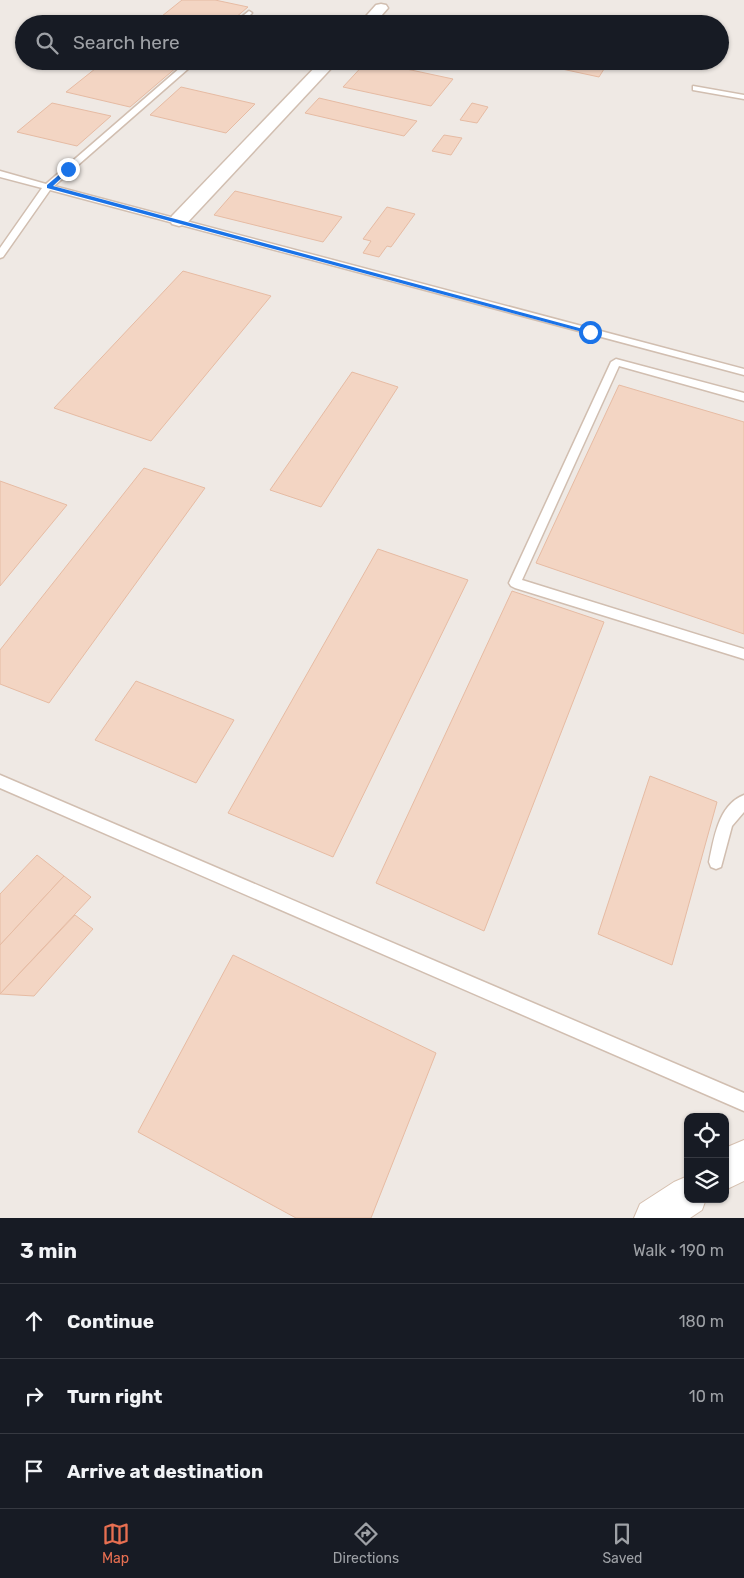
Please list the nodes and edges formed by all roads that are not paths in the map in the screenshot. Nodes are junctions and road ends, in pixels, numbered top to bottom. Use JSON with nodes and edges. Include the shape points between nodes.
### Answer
{"nodes":[{"id":1,"x":381,"y":8,"type":"dead end"},
{"id":2,"x":249,"y":13,"type":"dead end"},
{"id":3,"x":247,"y":15,"type":"edge"},
{"id":4,"x":374,"y":15,"type":"edge"},
{"id":5,"x":183,"y":70,"type":"edge"},
{"id":6,"x":321,"y":70,"type":"edge"},
{"id":7,"x":696,"y":88,"type":"dead end"},
{"id":8,"x":744,"y":97,"type":"edge"},
{"id":9,"x":0,"y":174,"type":"edge"},
{"id":10,"x":48,"y":186,"type":"junction"},
{"id":11,"x":179,"y":220,"type":"junction"},
{"id":12,"x":0,"y":255,"type":"edge"},
{"id":13,"x":744,"y":372,"type":"edge"},
{"id":14,"x":744,"y":397,"type":"edge"},
{"id":15,"x":744,"y":654,"type":"edge"},
{"id":16,"x":0,"y":781,"type":"edge"},
{"id":17,"x":744,"y":802,"type":"edge"},
{"id":18,"x":716,"y":862,"type":"dead end"},
{"id":19,"x":744,"y":1102,"type":"edge"},
{"id":20,"x":744,"y":1159,"type":"edge"},
{"id":21,"x":729,"y":1168,"type":"edge"},
{"id":22,"x":684,"y":1199,"type":"edge"},
{"id":23,"x":654,"y":1218,"type":"edge"}],
"edges":[{"from":1,"to":4,"type":"street"},
{"from":2,"to":3,"type":"lane"},
{"from":5,"to":10,"type":"lane"},
{"from":6,"to":11,"type":"street"},
{"from":7,"to":8,"type":"lane"},
{"from":9,"to":10,"type":"lane"},
{"from":10,"to":11,"type":"lane"},
{"from":10,"to":12,"type":"lane"},
{"from":11,"to":13,"type":"lane"},
{"from":14,"to":15,"type":"lane","via":[[616,362],[515,583]]},
{"from":16,"to":19,"type":"lane"},
{"from":17,"to":18,"type":"lane","via":[[725,822]]},
{"from":20,"to":21,"type":"main road"},
{"from":22,"to":23,"type":"main road"}]}
